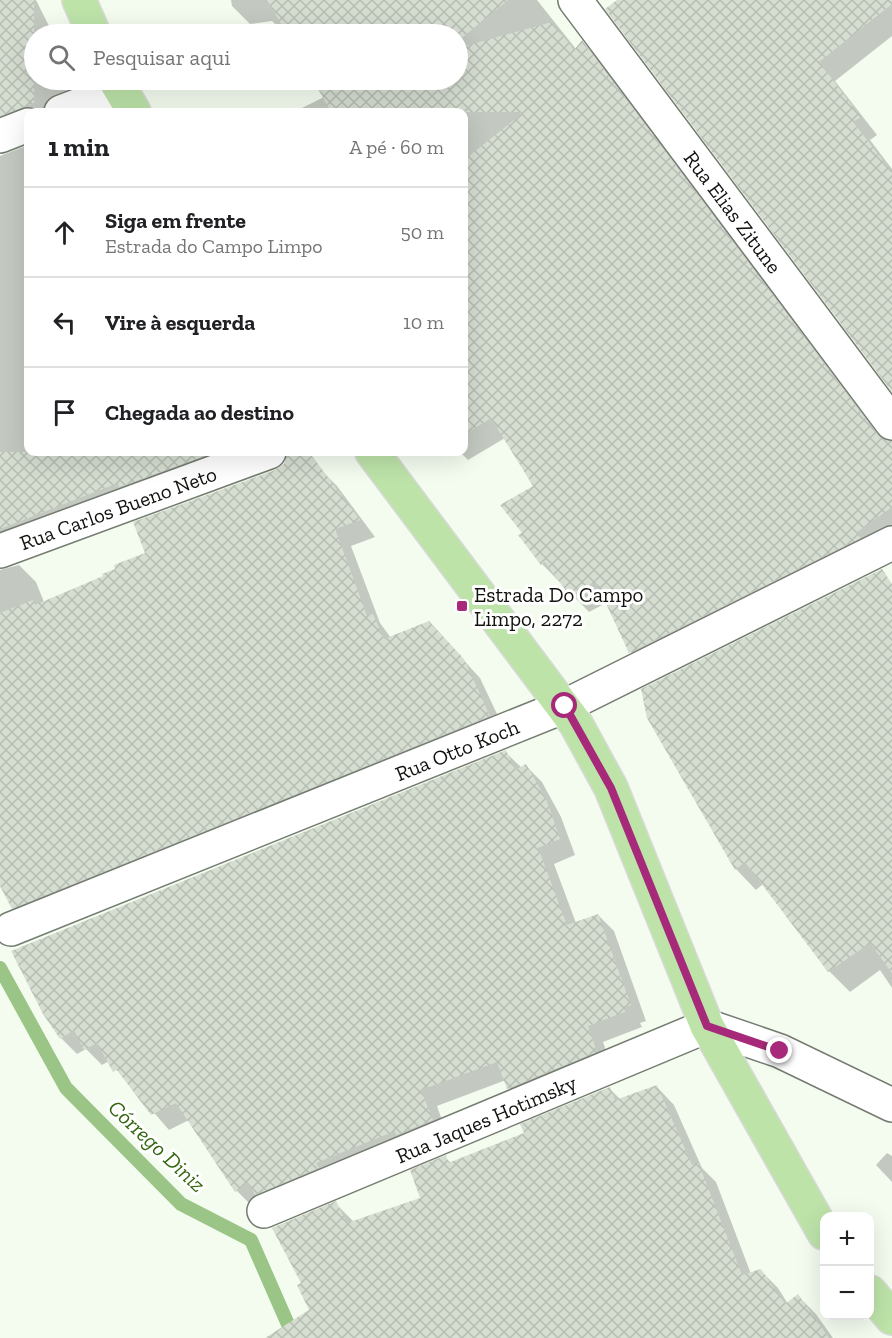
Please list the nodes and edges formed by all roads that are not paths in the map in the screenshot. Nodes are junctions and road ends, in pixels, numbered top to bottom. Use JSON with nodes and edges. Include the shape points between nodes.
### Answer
{"nodes":[{"id":1,"x":79,"y":0,"type":"edge"},
{"id":2,"x":574,"y":0,"type":"edge"},
{"id":3,"x":90,"y":24,"type":"edge"},
{"id":4,"x":123,"y":94,"type":"edge"},
{"id":5,"x":75,"y":108,"type":"edge"},
{"id":6,"x":24,"y":127,"type":"edge"},
{"id":7,"x":0,"y":136,"type":"edge"},
{"id":8,"x":892,"y":423,"type":"edge"},
{"id":9,"x":258,"y":456,"type":"edge"},
{"id":10,"x":375,"y":456,"type":"edge"},
{"id":11,"x":892,"y":543,"type":"edge"},
{"id":12,"x":0,"y":551,"type":"edge"},
{"id":13,"x":565,"y":706,"type":"junction"},
{"id":14,"x":11,"y":929,"type":"dead end"},
{"id":15,"x":707,"y":1026,"type":"junction"},
{"id":16,"x":892,"y":1106,"type":"edge"},
{"id":17,"x":264,"y":1211,"type":"dead end"},
{"id":18,"x":820,"y":1224,"type":"edge"},
{"id":19,"x":874,"y":1297,"type":"edge"},
{"id":20,"x":892,"y":1318,"type":"edge"}],
"edges":[{"from":1,"to":3,"type":"main road"},
{"from":2,"to":8,"type":"street","name":"Rua Elias Zitune"},
{"from":4,"to":5,"type":"street"},
{"from":6,"to":7,"type":"street"},
{"from":9,"to":12,"type":"street","name":"Rua Carlos Bueno Neto"},
{"from":10,"to":13,"type":"main road"},
{"from":11,"to":13,"type":"street","name":"Rua Otto Koch"},
{"from":13,"to":14,"type":"street","name":"Rua Otto Koch"},
{"from":13,"to":15,"type":"main road","via":[[611,788]]},
{"from":15,"to":16,"type":"street","via":[[780,1051]]},
{"from":15,"to":17,"type":"street","name":"Rua Jaques Hotimsky"},
{"from":15,"to":18,"type":"main road"},
{"from":19,"to":20,"type":"main road"}]}
